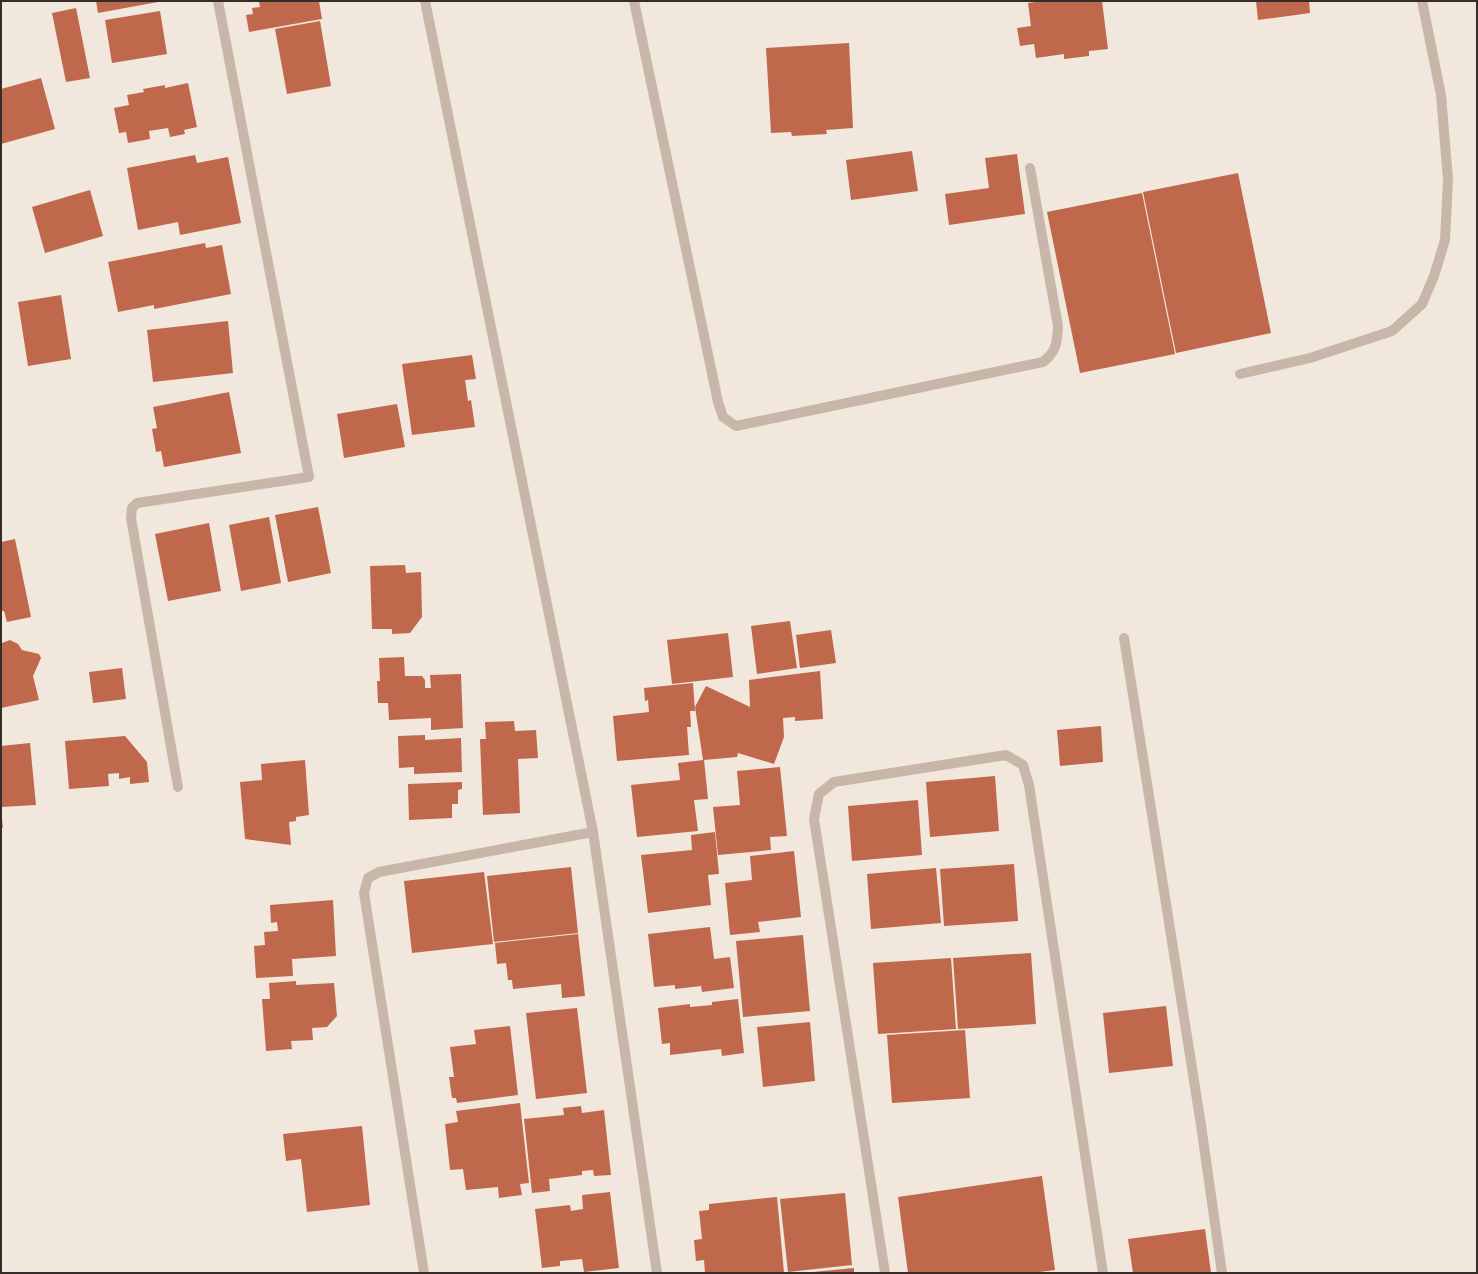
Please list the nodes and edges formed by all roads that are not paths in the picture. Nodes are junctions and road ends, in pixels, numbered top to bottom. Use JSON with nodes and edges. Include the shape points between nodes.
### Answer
{"nodes":[{"id":1,"x":218,"y":1,"type":"edge"},
{"id":2,"x":425,"y":1,"type":"edge"},
{"id":3,"x":634,"y":1,"type":"edge"},
{"id":4,"x":1422,"y":1,"type":"edge"},
{"id":5,"x":1030,"y":168,"type":"dead end"},
{"id":6,"x":1240,"y":374,"type":"dead end"},
{"id":7,"x":1124,"y":638,"type":"dead end"},
{"id":8,"x":178,"y":787,"type":"dead end"},
{"id":9,"x":594,"y":832,"type":"junction"},
{"id":10,"x":424,"y":1273,"type":"edge"},
{"id":11,"x":657,"y":1273,"type":"edge"},
{"id":12,"x":885,"y":1273,"type":"edge"},
{"id":13,"x":1103,"y":1273,"type":"edge"},
{"id":14,"x":1222,"y":1273,"type":"edge"}],
"edges":[{"from":1,"to":8,"type":"street","via":[[309,477],[137,503],[132,508],[131,518]]},
{"from":2,"to":9,"type":"street"},
{"from":3,"to":5,"type":"street","via":[[718,402],[723,417],[736,426],[1043,362],[1052,355],[1057,344],[1058,326]]},
{"from":4,"to":6,"type":"street","via":[[1441,95],[1448,180],[1444,240],[1434,276],[1422,304],[1392,331],[1310,358]]},
{"from":7,"to":14,"type":"street"},
{"from":9,"to":10,"type":"street","via":[[379,872],[368,878],[364,894]]},
{"from":9,"to":11,"type":"street"},
{"from":12,"to":13,"type":"street","via":[[814,819],[819,794],[834,782],[1006,755],[1023,765],[1029,785]]}]}
